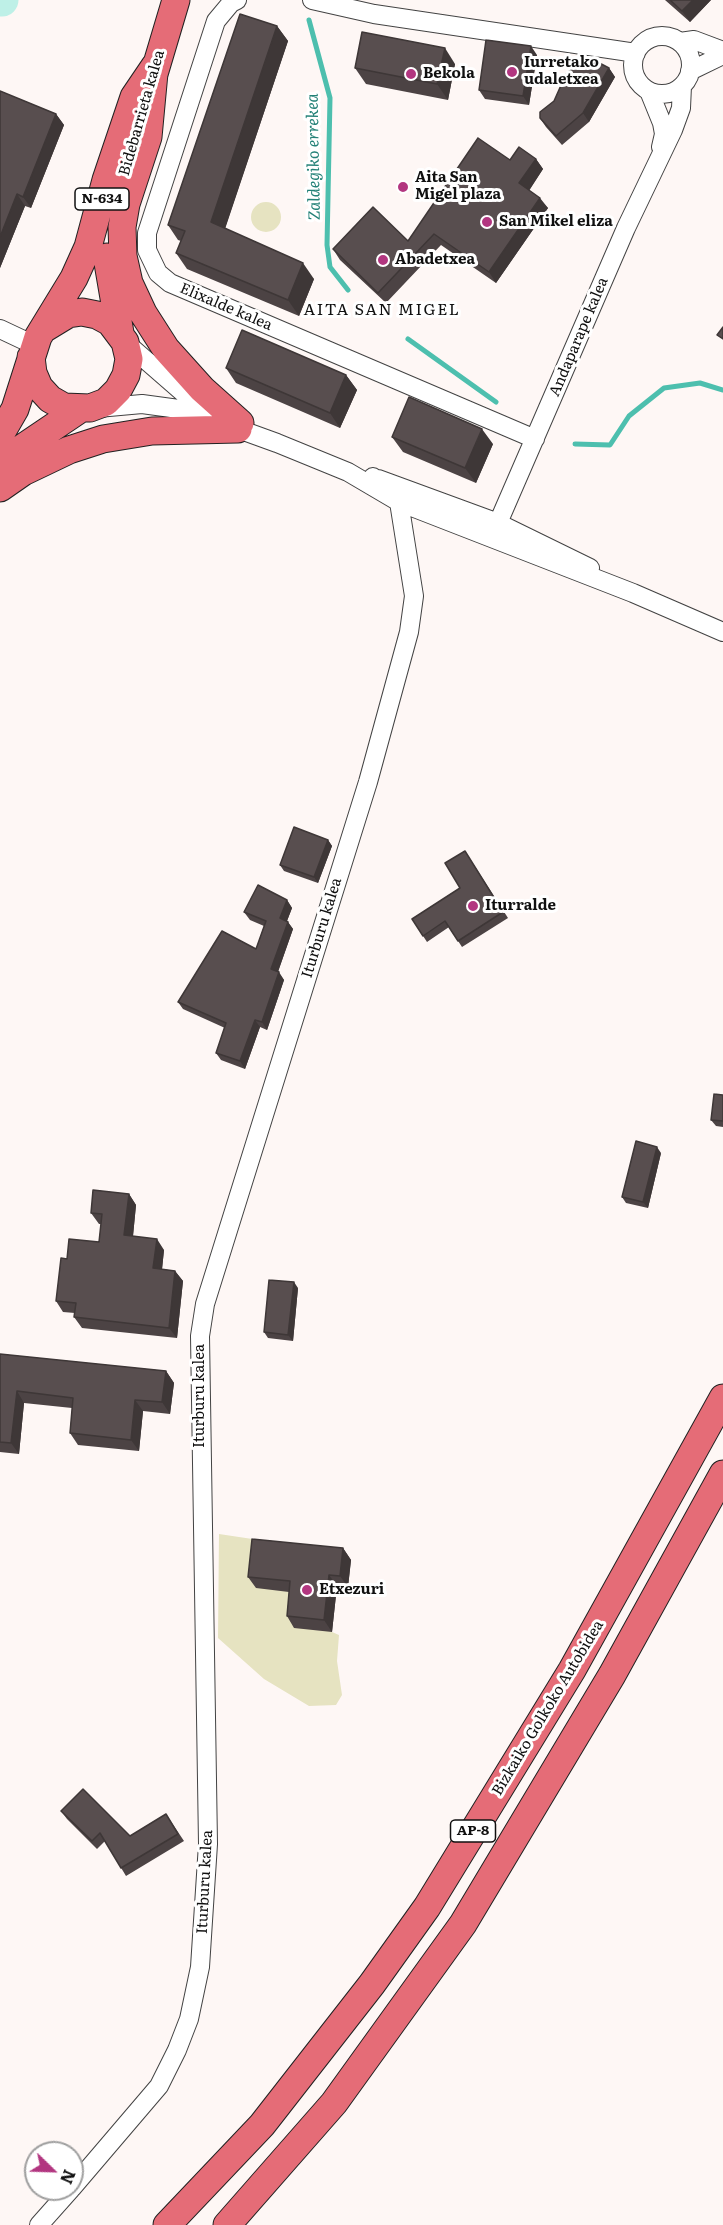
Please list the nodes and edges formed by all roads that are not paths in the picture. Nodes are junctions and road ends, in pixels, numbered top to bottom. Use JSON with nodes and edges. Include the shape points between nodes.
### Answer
{"nodes":[{"id":1,"x":176,"y":0,"type":"edge"},
{"id":2,"x":237,"y":0,"type":"edge"},
{"id":3,"x":312,"y":0,"type":"edge"},
{"id":4,"x":332,"y":2,"type":"edge"},
{"id":5,"x":680,"y":42,"type":"junction"},
{"id":6,"x":723,"y":51,"type":"edge"},
{"id":7,"x":636,"y":53,"type":"junction"},
{"id":8,"x":723,"y":56,"type":"edge"},
{"id":9,"x":155,"y":66,"type":"junction"},
{"id":10,"x":686,"y":79,"type":"junction"},
{"id":11,"x":649,"y":91,"type":"junction"},
{"id":12,"x":660,"y":152,"type":"junction"},
{"id":13,"x":0,"y":329,"type":"edge"},
{"id":14,"x":122,"y":338,"type":"junction"},
{"id":15,"x":36,"y":344,"type":"junction"},
{"id":16,"x":85,"y":409,"type":"junction"},
{"id":17,"x":239,"y":426,"type":"junction"},
{"id":18,"x":0,"y":435,"type":"edge"},
{"id":19,"x":535,"y":439,"type":"junction"},
{"id":20,"x":0,"y":463,"type":"edge"},
{"id":21,"x":348,"y":472,"type":"junction"},
{"id":22,"x":373,"y":477,"type":"junction"},
{"id":23,"x":0,"y":488,"type":"edge"},
{"id":24,"x":399,"y":502,"type":"junction"},
{"id":25,"x":425,"y":513,"type":"junction"},
{"id":26,"x":498,"y":523,"type":"junction"},
{"id":27,"x":577,"y":573,"type":"junction"},
{"id":28,"x":633,"y":593,"type":"junction"},
{"id":29,"x":723,"y":632,"type":"edge"},
{"id":30,"x":723,"y":1398,"type":"edge"},
{"id":31,"x":723,"y":1474,"type":"edge"},
{"id":32,"x":84,"y":2175,"type":"edge"},
{"id":33,"x":61,"y":2201,"type":"edge"},
{"id":34,"x":39,"y":2225,"type":"edge"},
{"id":35,"x":167,"y":2225,"type":"edge"},
{"id":36,"x":227,"y":2225,"type":"edge"}],
"edges":[{"from":1,"to":9,"type":"highway","name":"Bidebarrieta kalea","number":"N-634"},
{"from":2,"to":19,"type":"street","name":"Elixalde kalea","via":[[216,21],[147,233],[147,250],[158,273],[170,283]]},
{"from":3,"to":4,"type":"street"},
{"from":4,"to":7,"type":"street","via":[[374,14]]},
{"from":5,"to":6,"type":"street","via":[[694,40]]},
{"from":5,"to":7,"type":"street","via":[[655,37]]},
{"from":5,"to":10,"type":"street","via":[[690,56]]},
{"from":7,"to":11,"type":"street","via":[[633,62],[637,79]]},
{"from":8,"to":10,"type":"street"},
{"from":9,"to":14,"type":"highway","name":"Bidebarrieta kalea","number":"N-634","via":[[142,121],[117,195],[107,246]]},
{"from":9,"to":15,"type":"highway","number":"N-634","via":[[134,97],[88,247]]},
{"from":9,"to":17,"type":"highway","via":[[148,137],[122,227],[129,283],[166,349]]},
{"from":10,"to":11,"type":"street","via":[[667,94]]},
{"from":10,"to":12,"type":"street","name":"Andaparape kalea","via":[[681,108]]},
{"from":11,"to":12,"type":"street","via":[[664,134]]},
{"from":12,"to":19,"type":"street","name":"Andaparape kalea"},
{"from":13,"to":15,"type":"street"},
{"from":14,"to":15,"type":"highway","via":[[110,322],[82,312],[61,316]]},
{"from":14,"to":16,"type":"highway","number":"N-634","via":[[129,359],[126,375],[106,402]]},
{"from":14,"to":17,"type":"street","via":[[188,396]]},
{"from":15,"to":16,"type":"highway","via":[[33,373],[45,393],[64,407]]},
{"from":15,"to":18,"type":"highway","number":"N-634","via":[[15,409]]},
{"from":16,"to":17,"type":"street","via":[[142,404],[186,410]]},
{"from":16,"to":20,"type":"highway","number":"N-634"},
{"from":17,"to":21,"type":"street"},
{"from":17,"to":23,"type":"highway","via":[[152,431],[103,439],[69,450]]},
{"from":19,"to":26,"type":"street","name":"Andaparape kalea"},
{"from":21,"to":22,"type":"street"},
{"from":21,"to":24,"type":"street"},
{"from":22,"to":24,"type":"street"},
{"from":22,"to":26,"type":"street"},
{"from":24,"to":25,"type":"street"},
{"from":24,"to":32,"type":"street","name":"Iturburu kalea","via":[[414,596],[410,632],[368,782],[205,1304],[200,1336],[208,1844],[200,1967],[189,2019],[159,2086]]},
{"from":25,"to":26,"type":"street","via":[[444,512],[483,525]]},
{"from":25,"to":27,"type":"street"},
{"from":26,"to":27,"type":"street","via":[[512,538],[560,559]]},
{"from":26,"to":28,"type":"street"},
{"from":27,"to":28,"type":"street"},
{"from":28,"to":29,"type":"street"},
{"from":30,"to":35,"type":"highway","name":"Bizkaiko Golkoko Autobidea","number":"AP-8","via":[[572,1670],[427,1907],[262,2125]]},
{"from":31,"to":36,"type":"highway","number":"AP-8","via":[[612,1676],[463,1924],[334,2103]]},
{"from":33,"to":34,"type":"street","name":"Iturburu kalea"}]}
